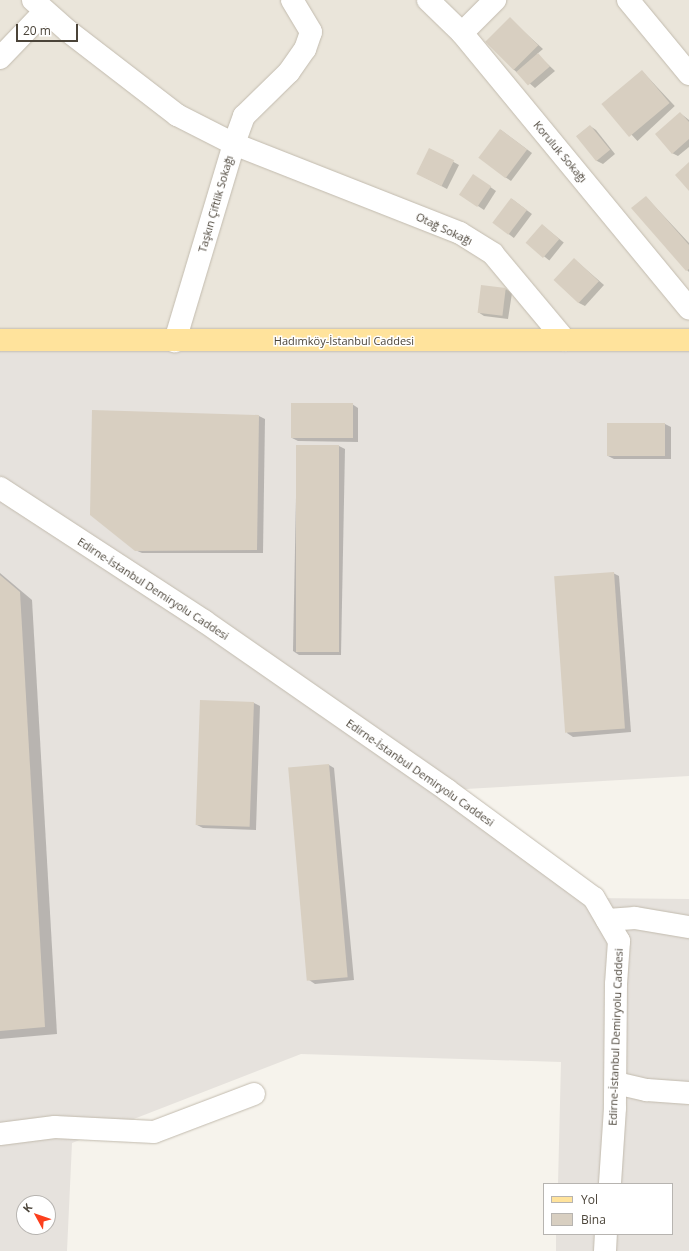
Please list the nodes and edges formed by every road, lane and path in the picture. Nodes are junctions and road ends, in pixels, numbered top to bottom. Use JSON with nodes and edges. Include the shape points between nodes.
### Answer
{"nodes":[{"id":1,"x":292,"y":0,"type":"edge"},
{"id":2,"x":428,"y":0,"type":"edge"},
{"id":3,"x":495,"y":0,"type":"edge"},
{"id":4,"x":628,"y":0,"type":"edge"},
{"id":5,"x":39,"y":6,"type":"edge"},
{"id":6,"x":462,"y":33,"type":"junction"},
{"id":7,"x":0,"y":58,"type":"edge"},
{"id":8,"x":689,"y":74,"type":"edge"},
{"id":9,"x":234,"y":144,"type":"junction"},
{"id":10,"x":689,"y":308,"type":"edge"},
{"id":11,"x":0,"y":340,"type":"edge"},
{"id":12,"x":565,"y":340,"type":"junction"},
{"id":13,"x":689,"y":340,"type":"edge"},
{"id":14,"x":175,"y":342,"type":"junction"},
{"id":15,"x":0,"y":488,"type":"edge"},
{"id":16,"x":606,"y":920,"type":"junction"},
{"id":17,"x":689,"y":927,"type":"edge"},
{"id":18,"x":616,"y":1083,"type":"junction"},
{"id":19,"x":689,"y":1093,"type":"edge"},
{"id":20,"x":254,"y":1094,"type":"dead end"},
{"id":21,"x":0,"y":1134,"type":"edge"},
{"id":22,"x":610,"y":1183,"type":"edge"},
{"id":23,"x":606,"y":1235,"type":"edge"},
{"id":24,"x":605,"y":1251,"type":"edge"}],
"edges":[{"from":1,"to":9,"type":"street","via":[[311,32],[305,49],[289,72],[244,116]]},
{"from":2,"to":6,"type":"street","name":"Koruluk Sokağı"},
{"from":3,"to":6,"type":"street"},
{"from":4,"to":8,"type":"street"},
{"from":5,"to":7,"type":"street"},
{"from":5,"to":9,"type":"street","name":"Taşkın Çiftlik Sokağı","via":[[177,115]]},
{"from":6,"to":10,"type":"street","name":"Koruluk Sokağı"},
{"from":9,"to":12,"type":"street","name":"Otağ Sokağı","via":[[356,194],[423,217],[460,234],[493,254]]},
{"from":9,"to":14,"type":"street","name":"Taşkın Çiftlik Sokağı"},
{"from":11,"to":14,"type":"main road","name":"Hadımköy-İstanbul Caddesi"},
{"from":12,"to":13,"type":"main road","name":"Hadımköy-İstanbul Caddesi"},
{"from":12,"to":14,"type":"main road","name":"Hadımköy-İstanbul Caddesi"},
{"from":15,"to":16,"type":"street","name":"Edirne-İstanbul Demiryolu Caddesi","via":[[204,622],[447,790],[594,898]]},
{"from":16,"to":17,"type":"street","via":[[635,918]]},
{"from":16,"to":18,"type":"street","name":"Edirne-İstanbul Demiryolu Caddesi","via":[[619,941],[616,984]]},
{"from":18,"to":19,"type":"street","via":[[648,1090]]},
{"from":18,"to":22,"type":"street","name":"Edirne-İstanbul Demiryolu Caddesi"},
{"from":20,"to":21,"type":"street","via":[[154,1132],[55,1127]]},
{"from":23,"to":24,"type":"street"}]}
